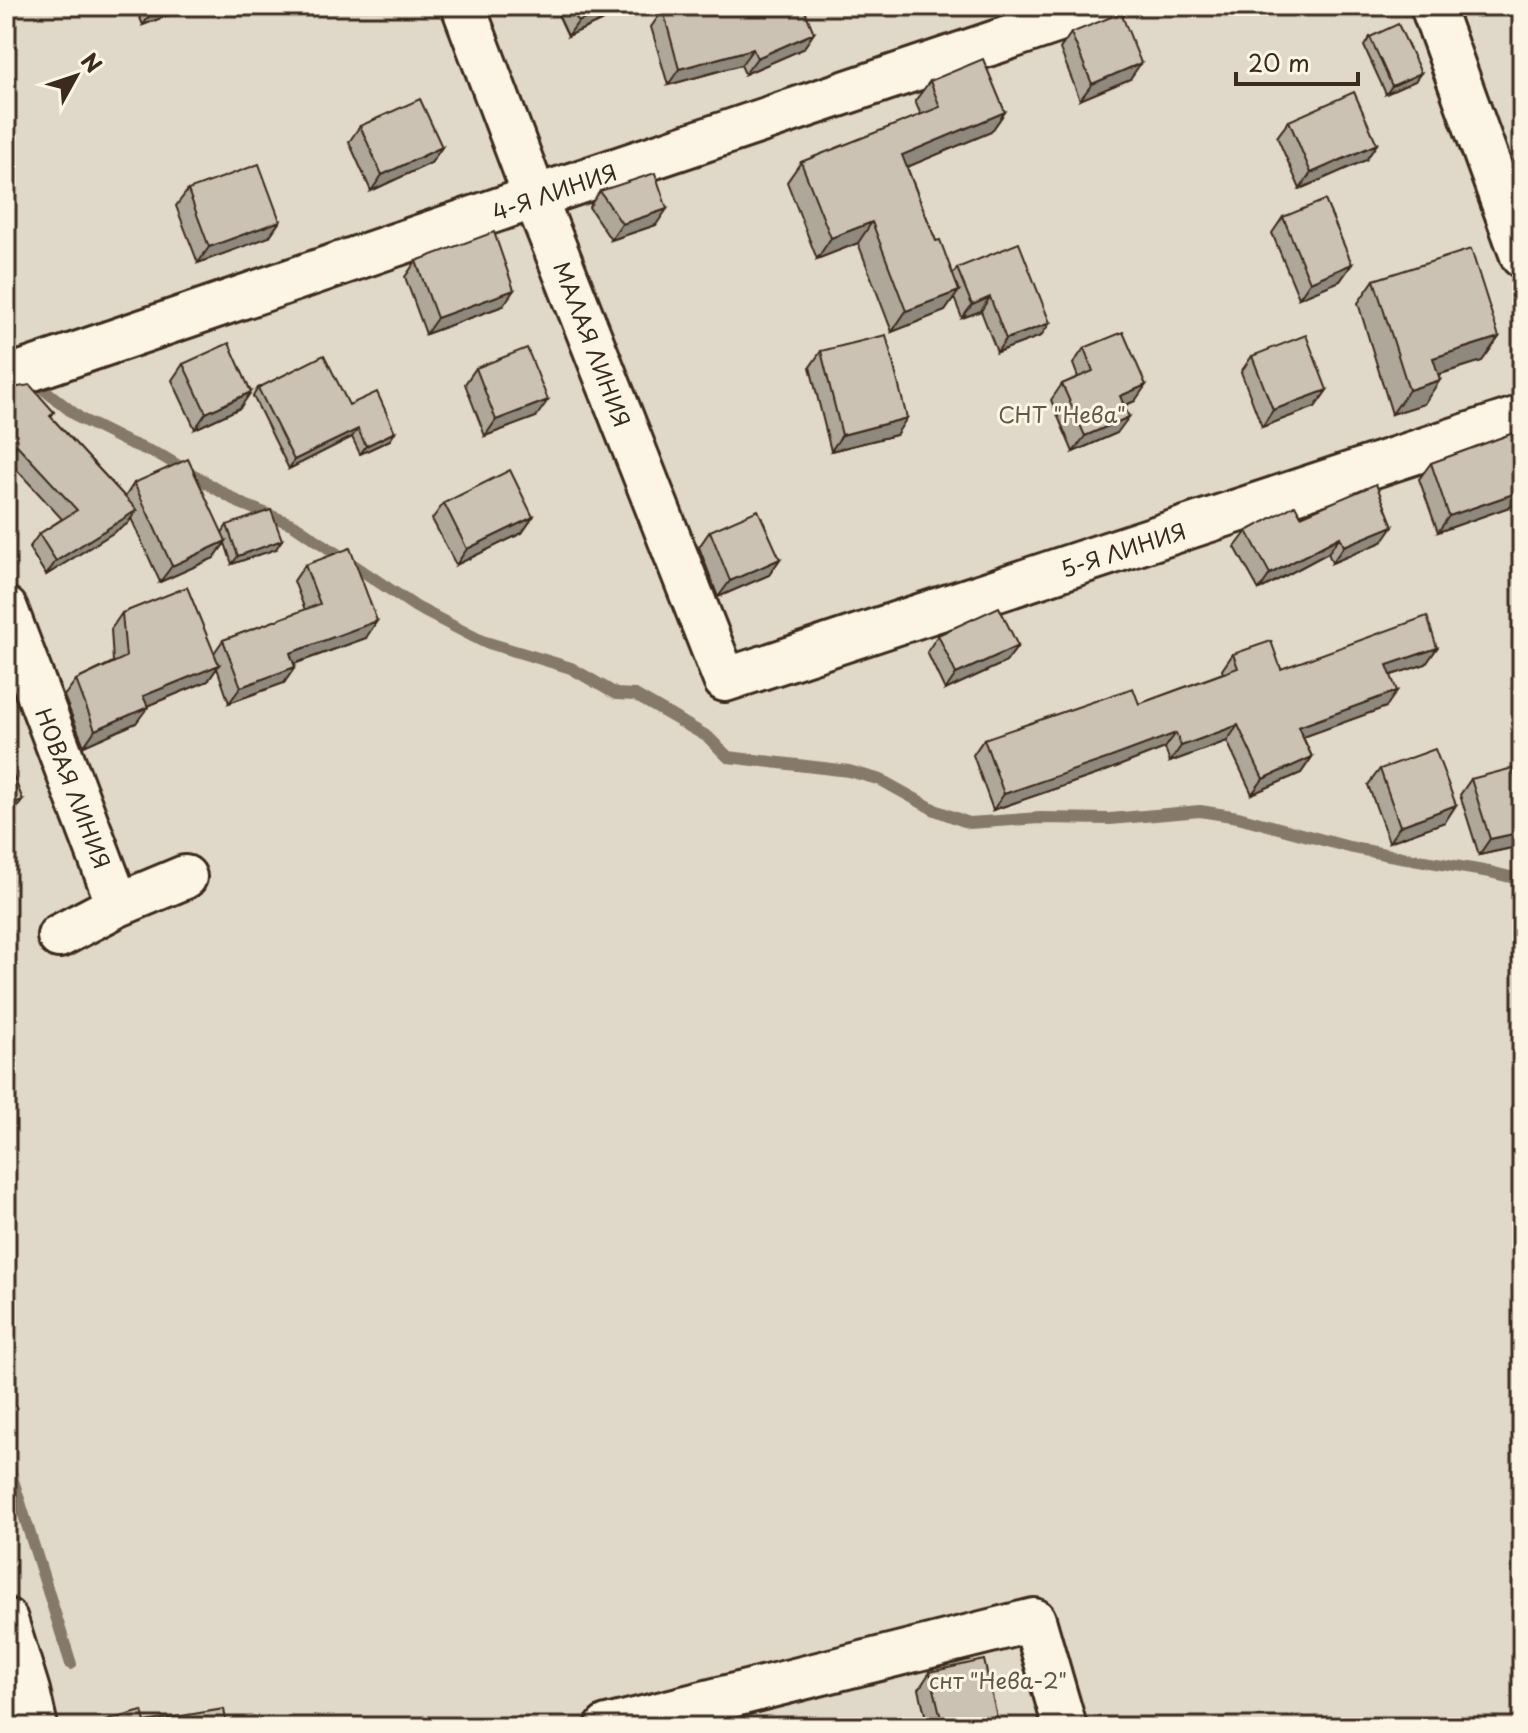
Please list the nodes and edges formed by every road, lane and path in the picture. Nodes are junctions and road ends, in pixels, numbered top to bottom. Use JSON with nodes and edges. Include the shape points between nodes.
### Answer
{"nodes":[{"id":1,"x":463,"y":6,"type":"edge"},
{"id":2,"x":1103,"y":6,"type":"edge"},
{"id":3,"x":1432,"y":6,"type":"edge"},
{"id":4,"x":535,"y":197,"type":"junction"},
{"id":5,"x":1522,"y":256,"type":"edge"},
{"id":6,"x":6,"y":378,"type":"edge"},
{"id":7,"x":1522,"y":417,"type":"edge"},
{"id":8,"x":6,"y":609,"type":"edge"},
{"id":9,"x":725,"y":680,"type":"joint"},
{"id":10,"x":185,"y":877,"type":"dead end"},
{"id":11,"x":118,"y":905,"type":"junction"},
{"id":12,"x":59,"y":936,"type":"dead end"},
{"id":13,"x":6,"y":1620,"type":"edge"},
{"id":14,"x":743,"y":1710,"type":"edge"},
{"id":15,"x":36,"y":1727,"type":"edge"},
{"id":16,"x":607,"y":1727,"type":"edge"},
{"id":17,"x":1065,"y":1727,"type":"edge"}],
"edges":[{"from":1,"to":4,"type":"street","name":"МАЛАЯ ЛИНИЯ"},
{"from":2,"to":4,"type":"street","name":"4-Я ЛИНИЯ"},
{"from":3,"to":5,"type":"street"},
{"from":4,"to":6,"type":"street","name":"4-Я ЛИНИЯ"},
{"from":4,"to":9,"type":"street","name":"МАЛАЯ ЛИНИЯ"},
{"from":7,"to":9,"type":"street","name":"5-Я ЛИНИЯ"},
{"from":8,"to":11,"type":"street","name":"НОВАЯ ЛИНИЯ"},
{"from":10,"to":11,"type":"street"},
{"from":11,"to":12,"type":"street"},
{"from":13,"to":15,"type":"street"},
{"from":14,"to":16,"type":"street"},
{"from":14,"to":17,"type":"street","via":[[1034,1620]]}]}
